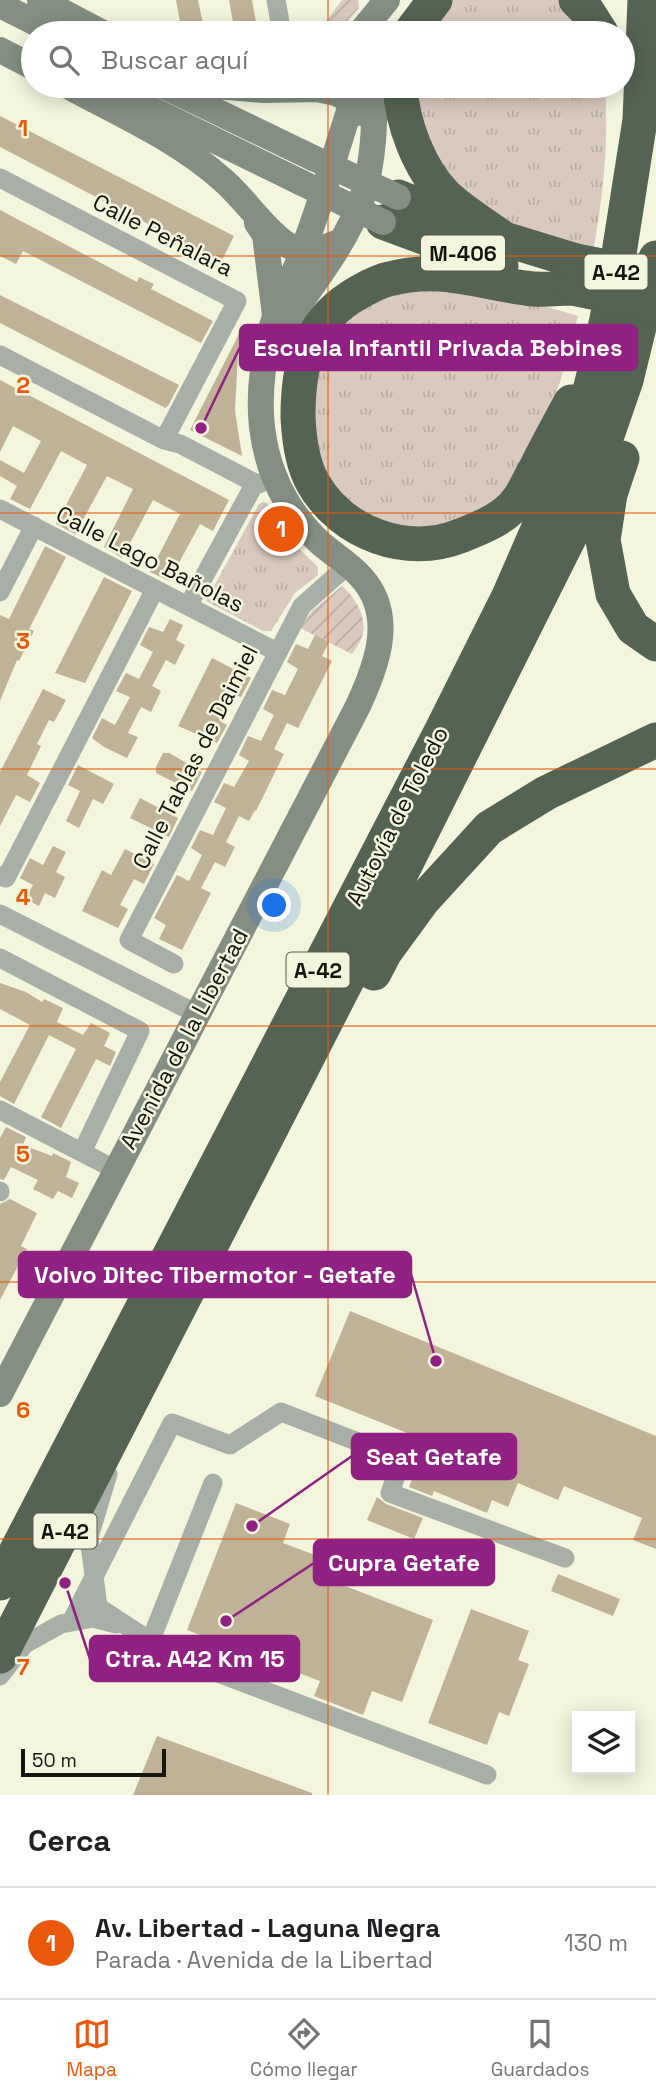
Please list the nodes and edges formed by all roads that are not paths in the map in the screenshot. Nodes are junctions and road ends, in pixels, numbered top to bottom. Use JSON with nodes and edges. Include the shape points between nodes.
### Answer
{"nodes":[{"id":1,"x":40,"y":0,"type":"edge"},
{"id":2,"x":276,"y":0,"type":"edge"},
{"id":3,"x":388,"y":0,"type":"edge"},
{"id":4,"x":435,"y":0,"type":"edge"},
{"id":5,"x":576,"y":0,"type":"edge"},
{"id":6,"x":645,"y":0,"type":"edge"},
{"id":7,"x":0,"y":5,"type":"edge"},
{"id":8,"x":32,"y":21,"type":"edge"},
{"id":9,"x":80,"y":21,"type":"edge"},
{"id":10,"x":280,"y":21,"type":"edge"},
{"id":11,"x":370,"y":21,"type":"edge"},
{"id":12,"x":380,"y":21,"type":"edge"},
{"id":13,"x":419,"y":21,"type":"edge"},
{"id":14,"x":593,"y":21,"type":"edge"},
{"id":15,"x":0,"y":34,"type":"edge"},
{"id":16,"x":21,"y":45,"type":"edge"},
{"id":17,"x":0,"y":50,"type":"edge"},
{"id":18,"x":21,"y":61,"type":"edge"},
{"id":19,"x":90,"y":98,"type":"edge"},
{"id":20,"x":128,"y":98,"type":"edge"},
{"id":21,"x":189,"y":98,"type":"edge"},
{"id":22,"x":353,"y":98,"type":"edge"},
{"id":23,"x":357,"y":98,"type":"edge"},
{"id":24,"x":374,"y":98,"type":"edge"},
{"id":25,"x":402,"y":98,"type":"edge"},
{"id":26,"x":618,"y":98,"type":"edge"},
{"id":27,"x":373,"y":144,"type":"junction"},
{"id":28,"x":0,"y":178,"type":"edge"},
{"id":29,"x":239,"y":196,"type":"junction"},
{"id":30,"x":626,"y":201,"type":"junction"},
{"id":31,"x":391,"y":209,"type":"junction"},
{"id":32,"x":504,"y":239,"type":"junction"},
{"id":33,"x":339,"y":242,"type":"junction"},
{"id":34,"x":303,"y":252,"type":"junction"},
{"id":35,"x":656,"y":258,"type":"edge"},
{"id":36,"x":575,"y":274,"type":"junction"},
{"id":37,"x":656,"y":277,"type":"edge"},
{"id":38,"x":656,"y":305,"type":"edge"},
{"id":39,"x":275,"y":318,"type":"junction"},
{"id":40,"x":656,"y":330,"type":"edge"},
{"id":41,"x":602,"y":344,"type":"junction"},
{"id":42,"x":268,"y":351,"type":"junction"},
{"id":43,"x":0,"y":355,"type":"edge"},
{"id":44,"x":164,"y":440,"type":"junction"},
{"id":45,"x":264,"y":480,"type":"junction"},
{"id":46,"x":0,"y":509,"type":"edge"},
{"id":47,"x":34,"y":526,"type":"junction"},
{"id":48,"x":348,"y":565,"type":"junction"},
{"id":49,"x":156,"y":589,"type":"junction"},
{"id":50,"x":0,"y":592,"type":"edge"},
{"id":51,"x":188,"y":606,"type":"junction"},
{"id":52,"x":656,"y":644,"type":"edge"},
{"id":53,"x":277,"y":652,"type":"junction"},
{"id":54,"x":656,"y":740,"type":"edge"},
{"id":55,"x":3,"y":877,"type":"edge"},
{"id":56,"x":0,"y":914,"type":"edge"},
{"id":57,"x":0,"y":958,"type":"edge"},
{"id":58,"x":174,"y":964,"type":"dead end"},
{"id":59,"x":197,"y":1014,"type":"junction"},
{"id":60,"x":0,"y":1110,"type":"edge"},
{"id":61,"x":82,"y":1152,"type":"junction"},
{"id":62,"x":116,"y":1170,"type":"junction"},
{"id":63,"x":157,"y":1352,"type":"junction"},
{"id":64,"x":0,"y":1394,"type":"edge"},
{"id":65,"x":129,"y":1406,"type":"junction"},
{"id":66,"x":213,"y":1483,"type":"dead end"},
{"id":67,"x":565,"y":1558,"type":"dead end"},
{"id":68,"x":95,"y":1574,"type":"junction"},
{"id":69,"x":0,"y":1583,"type":"edge"},
{"id":70,"x":72,"y":1620,"type":"junction"},
{"id":71,"x":126,"y":1626,"type":"junction"},
{"id":72,"x":150,"y":1642,"type":"junction"},
{"id":73,"x":0,"y":1656,"type":"edge"},
{"id":74,"x":0,"y":1676,"type":"edge"},
{"id":75,"x":487,"y":1775,"type":"dead end"}],
"edges":[{"from":1,"to":9,"type":"street"},
{"from":2,"to":10,"type":"street"},
{"from":3,"to":11,"type":"street"},
{"from":3,"to":12,"type":"street"},
{"from":4,"to":13,"type":"highway"},
{"from":5,"to":14,"type":"highway"},
{"from":6,"to":30,"type":"highway","name":"Autovía de Toledo","number":"A-42","via":[[640,120]]},
{"from":7,"to":8,"type":"street"},
{"from":15,"to":16,"type":"street"},
{"from":17,"to":18,"type":"street"},
{"from":19,"to":29,"type":"street","via":[[172,142]]},
{"from":20,"to":31,"type":"street","bridge":true,"via":[[300,182]]},
{"from":21,"to":31,"type":"street","bridge":true,"via":[[313,158]]},
{"from":22,"to":34,"type":"street","name":"Avenida de la Libertad"},
{"from":23,"to":27,"type":"street"},
{"from":24,"to":27,"type":"street","name":"Avenida de la Libertad"},
{"from":25,"to":32,"type":"highway","via":[[406,124],[428,171],[446,195]]},
{"from":26,"to":30,"type":"highway"},
{"from":27,"to":33,"type":"street","name":"Avenida de la Libertad","via":[[362,199]]},
{"from":28,"to":44,"type":"street","name":"Calle Peñalara","via":[[237,301]]},
{"from":29,"to":34,"type":"street","via":[[282,243]]},
{"from":29,"to":39,"type":"street","name":"Avenida de la Libertad","via":[[265,235]]},
{"from":30,"to":41,"type":"highway","name":"Autovía de Toledo","number":"A-42"},
{"from":31,"to":32,"type":"highway","number":"M-406"},
{"from":31,"to":36,"type":"highway","number":"M-406","via":[[477,258]]},
{"from":32,"to":36,"type":"highway","number":"M-406"},
{"from":33,"to":34,"type":"street"},
{"from":33,"to":42,"type":"street","name":"Avenida de la Libertad"},
{"from":34,"to":39,"type":"street","name":"Avenida de la Libertad"},
{"from":35,"to":63,"type":"highway","name":"Autovía de Toledo","number":"A-42","via":[[626,380],[577,522]]},
{"from":36,"to":37,"type":"highway","number":"M-406","bridge":true},
{"from":36,"to":38,"type":"highway","number":"M-406","bridge":true},
{"from":36,"to":41,"type":"highway","via":[[527,289],[444,273],[417,274],[388,279],[340,305],[315,333],[300,379],[299,433],[314,484],[354,525],[390,541],[421,546],[443,543],[488,525],[517,502]]},
{"from":39,"to":42,"type":"street","name":"Avenida de la Libertad"},
{"from":40,"to":52,"type":"highway","via":[[610,494],[603,540],[613,594],[633,628]]},
{"from":41,"to":69,"type":"highway","name":"Autovía de Toledo","number":"A-42","via":[[578,438],[509,596]]},
{"from":42,"to":45,"type":"street","name":"Avenida de la Libertad","via":[[260,396],[267,456]]},
{"from":43,"to":44,"type":"street"},
{"from":44,"to":45,"type":"street"},
{"from":45,"to":48,"type":"street","name":"Avenida de la Libertad","via":[[318,542]]},
{"from":45,"to":51,"type":"street"},
{"from":46,"to":47,"type":"street","name":"Calle Lago Bañolas"},
{"from":47,"to":49,"type":"street","name":"Calle Lago Bañolas"},
{"from":47,"to":50,"type":"street"},
{"from":48,"to":53,"type":"street","name":"Calle Tablas de Daimiel","via":[[302,606]]},
{"from":48,"to":59,"type":"street","name":"Avenida de la Libertad","via":[[374,596],[381,616],[376,662]]},
{"from":49,"to":51,"type":"street","name":"Calle Lago Bañolas"},
{"from":49,"to":55,"type":"street"},
{"from":51,"to":53,"type":"street","name":"Calle Lago Bañolas"},
{"from":53,"to":58,"type":"street","name":"Calle Tablas de Daimiel","via":[[129,940]]},
{"from":54,"to":63,"type":"highway","via":[[546,793],[489,828],[423,900],[385,951],[238,1225]]},
{"from":56,"to":59,"type":"street"},
{"from":57,"to":61,"type":"street","via":[[140,1031]]},
{"from":59,"to":62,"type":"street","name":"Avenida de la Libertad"},
{"from":60,"to":61,"type":"street"},
{"from":61,"to":62,"type":"street"},
{"from":62,"to":64,"type":"street","name":"Avenida de la Libertad"},
{"from":63,"to":65,"type":"highway","name":"Autovía de Toledo","number":"A-42"},
{"from":65,"to":68,"type":"street","via":[[89,1538]]},
{"from":65,"to":73,"type":"highway","name":"Autovía de Toledo","number":"A-42"},
{"from":66,"to":72,"type":"street"},
{"from":67,"to":68,"type":"street","via":[[390,1493],[402,1459],[281,1412],[230,1445],[172,1423]]},
{"from":68,"to":70,"type":"street"},
{"from":68,"to":71,"type":"street","via":[[98,1607]]},
{"from":70,"to":71,"type":"street","via":[[93,1618]]},
{"from":70,"to":74,"type":"street","via":[[25,1644]]},
{"from":71,"to":72,"type":"street"},
{"from":72,"to":75,"type":"street","via":[[173,1656]]}]}
